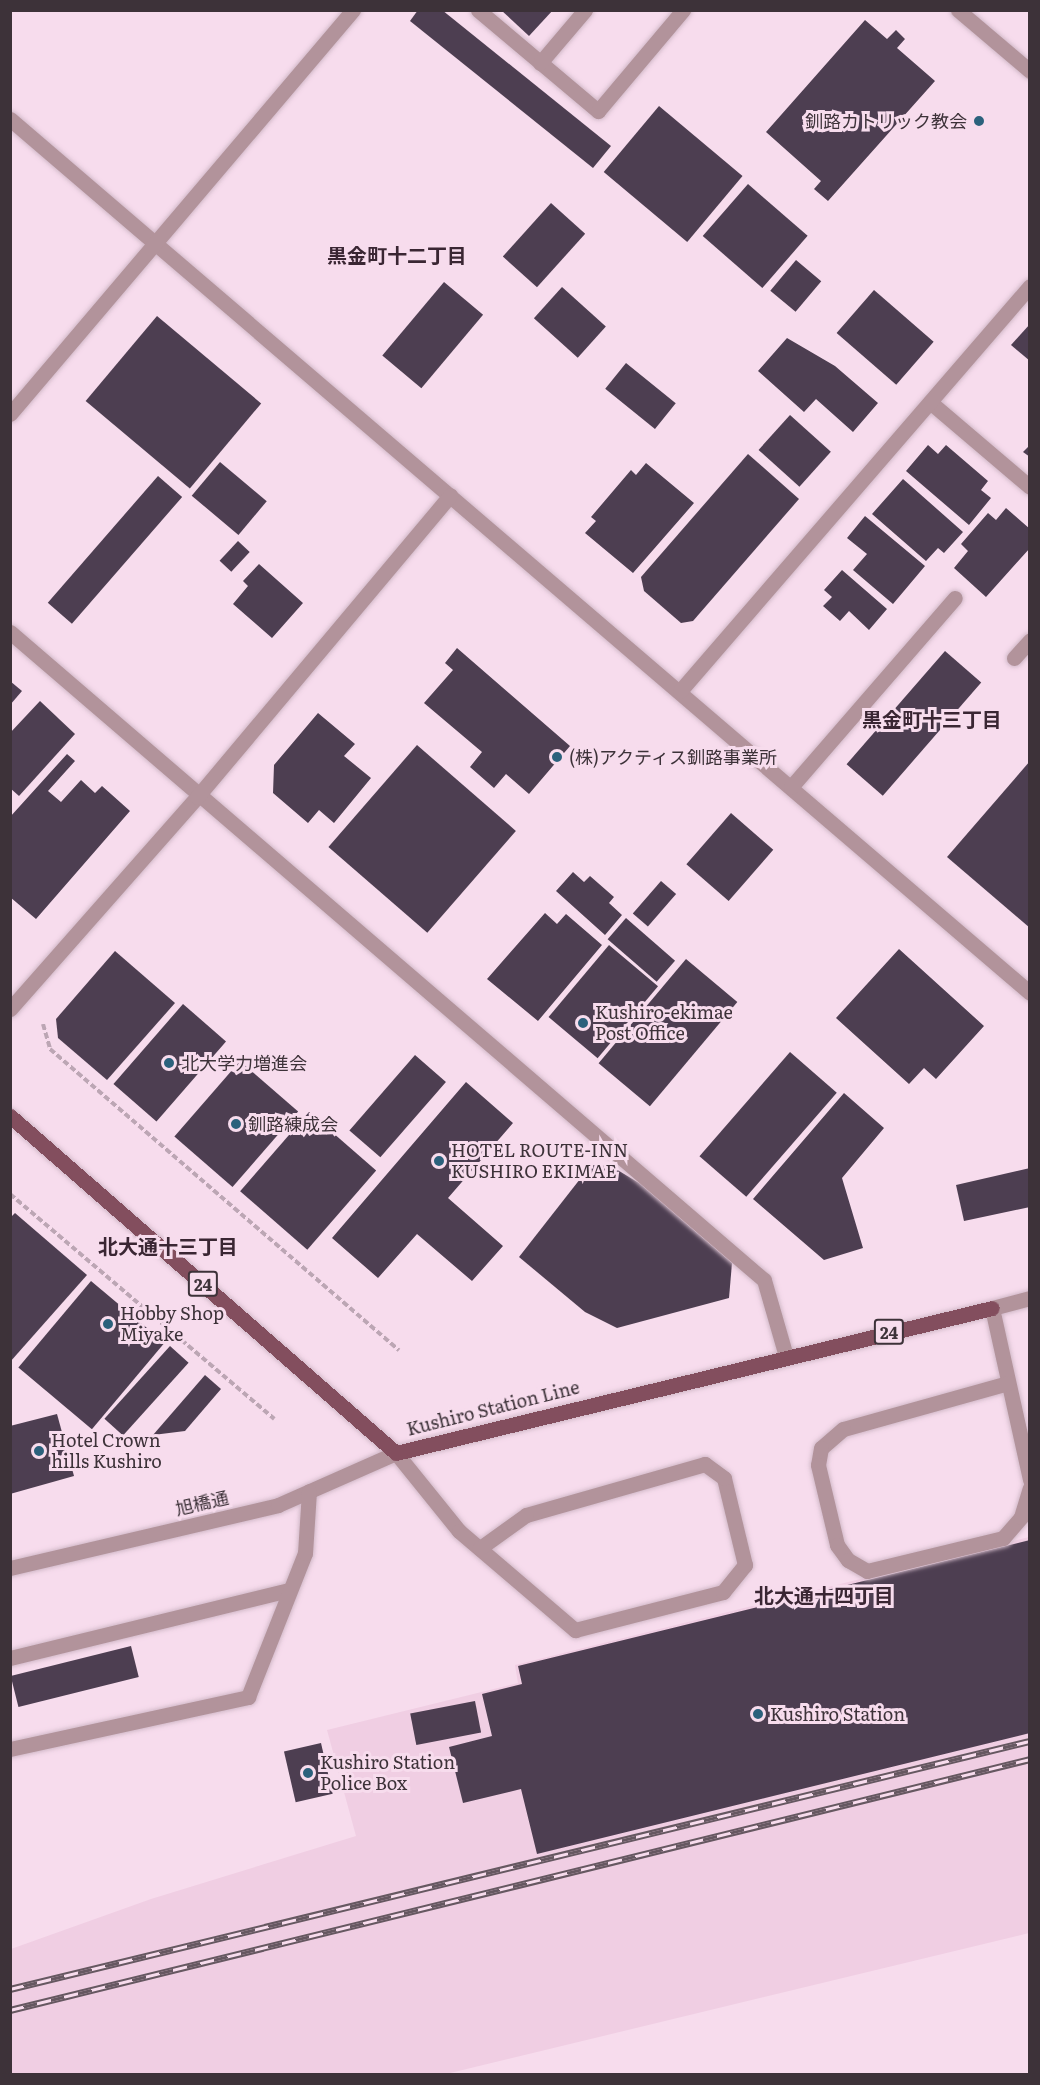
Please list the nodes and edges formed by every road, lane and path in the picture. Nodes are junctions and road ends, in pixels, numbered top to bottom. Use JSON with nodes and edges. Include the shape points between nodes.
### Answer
{"nodes":[{"id":1,"x":353,"y":10,"type":"edge"},
{"id":2,"x":478,"y":10,"type":"edge"},
{"id":3,"x":585,"y":10,"type":"edge"},
{"id":4,"x":683,"y":10,"type":"edge"},
{"id":5,"x":958,"y":10,"type":"edge"},
{"id":6,"x":540,"y":63,"type":"junction"},
{"id":7,"x":1029,"y":71,"type":"edge"},
{"id":8,"x":10,"y":119,"type":"edge"},
{"id":9,"x":154,"y":244,"type":"junction"},
{"id":10,"x":1029,"y":286,"type":"edge"},
{"id":11,"x":930,"y":402,"type":"junction"},
{"id":12,"x":10,"y":414,"type":"edge"},
{"id":13,"x":1029,"y":487,"type":"edge"},
{"id":14,"x":450,"y":495,"type":"junction"},
{"id":15,"x":955,"y":598,"type":"dead end"},
{"id":16,"x":10,"y":632,"type":"edge"},
{"id":17,"x":1029,"y":640,"type":"edge"},
{"id":18,"x":1014,"y":658,"type":"dead end"},
{"id":19,"x":680,"y":691,"type":"junction"},
{"id":20,"x":791,"y":787,"type":"junction"},
{"id":21,"x":197,"y":797,"type":"junction"},
{"id":22,"x":1029,"y":993,"type":"edge"},
{"id":23,"x":10,"y":1009,"type":"edge"},
{"id":24,"x":43,"y":1024,"type":"dead end"},
{"id":25,"x":10,"y":1116,"type":"edge"},
{"id":26,"x":10,"y":1194,"type":"edge"},
{"id":27,"x":1029,"y":1298,"type":"edge"},
{"id":28,"x":992,"y":1308,"type":"junction"},
{"id":29,"x":399,"y":1350,"type":"dead end"},
{"id":30,"x":786,"y":1356,"type":"junction"},
{"id":31,"x":1008,"y":1383,"type":"junction"},
{"id":32,"x":274,"y":1419,"type":"dead end"},
{"id":33,"x":396,"y":1453,"type":"junction"},
{"id":34,"x":1029,"y":1480,"type":"edge"},
{"id":35,"x":1029,"y":1488,"type":"edge"},
{"id":36,"x":309,"y":1491,"type":"junction"},
{"id":37,"x":480,"y":1548,"type":"junction"},
{"id":38,"x":10,"y":1568,"type":"edge"},
{"id":39,"x":290,"y":1590,"type":"junction"},
{"id":40,"x":10,"y":1658,"type":"edge"},
{"id":41,"x":10,"y":1749,"type":"edge"}],
"edges":[{"from":1,"to":9,"type":"street"},
{"from":2,"to":6,"type":"street"},
{"from":3,"to":6,"type":"street"},
{"from":4,"to":6,"type":"street","via":[[598,111]]},
{"from":5,"to":7,"type":"street"},
{"from":8,"to":9,"type":"street"},
{"from":9,"to":12,"type":"street"},
{"from":9,"to":14,"type":"street"},
{"from":10,"to":11,"type":"street"},
{"from":11,"to":13,"type":"street"},
{"from":11,"to":19,"type":"street"},
{"from":14,"to":19,"type":"street"},
{"from":14,"to":21,"type":"street"},
{"from":15,"to":20,"type":"street"},
{"from":16,"to":21,"type":"street"},
{"from":17,"to":18,"type":"street"},
{"from":19,"to":20,"type":"street"},
{"from":20,"to":22,"type":"street"},
{"from":21,"to":23,"type":"street"},
{"from":21,"to":30,"type":"street","via":[[764,1280]]},
{"from":24,"to":29,"type":"path","via":[[50,1049]]},
{"from":25,"to":33,"type":"main road","name":"Kushiro Station Line","number":"24"},
{"from":26,"to":32,"type":"path"},
{"from":27,"to":28,"type":"street"},
{"from":28,"to":30,"type":"main road","name":"Kushiro Station Line","number":"24"},
{"from":28,"to":31,"type":"street"},
{"from":30,"to":33,"type":"main road","name":"Kushiro Station Line","number":"24"},
{"from":31,"to":34,"type":"street"},
{"from":31,"to":35,"type":"street","via":[[843,1429],[821,1448],[818,1466],[837,1545],[848,1560],[867,1572],[1003,1538],[1021,1517]]},
{"from":33,"to":36,"type":"street","name":"旭橋通"},
{"from":33,"to":37,"type":"street","via":[[459,1530]]},
{"from":36,"to":38,"type":"street","name":"旭橋通","via":[[278,1505]]},
{"from":36,"to":39,"type":"street","via":[[305,1553]]},
{"from":37,"to":37,"type":"street","via":[[575,1630],[723,1592],[745,1565],[723,1478],[705,1464],[526,1515]]},
{"from":39,"to":40,"type":"street"},
{"from":39,"to":41,"type":"street","via":[[248,1696]]}]}
